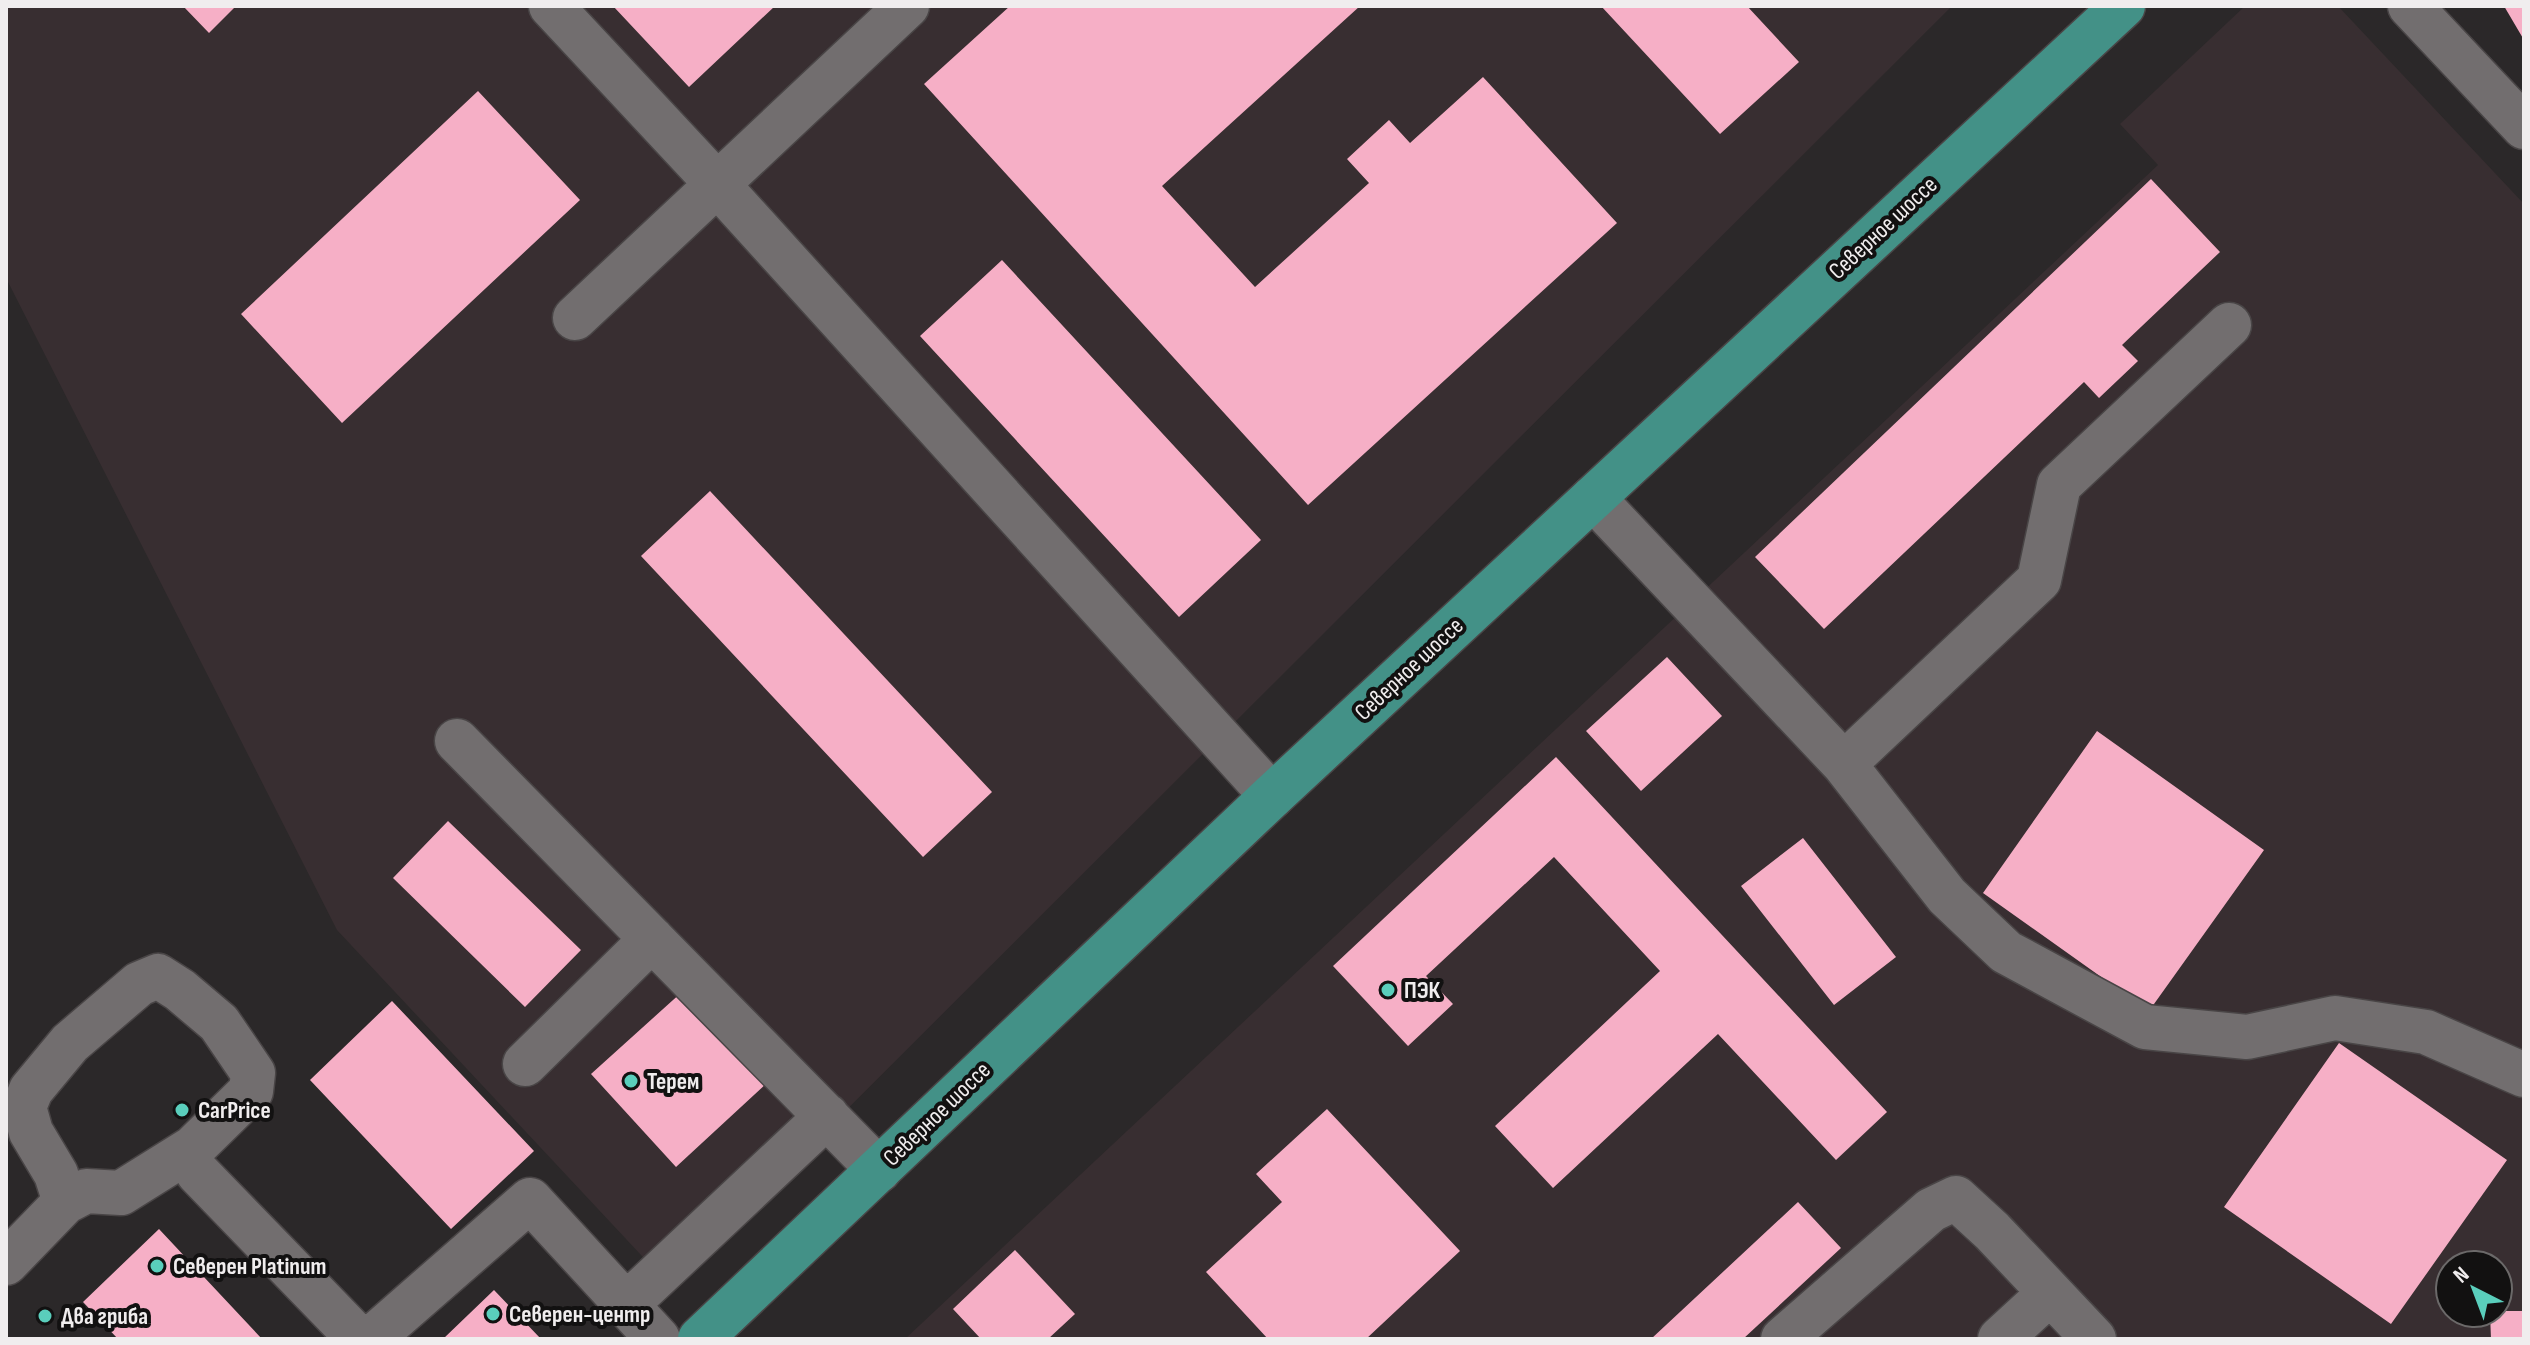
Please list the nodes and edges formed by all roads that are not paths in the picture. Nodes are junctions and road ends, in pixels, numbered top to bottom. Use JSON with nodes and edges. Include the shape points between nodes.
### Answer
{"nodes":[{"id":1,"x":551,"y":6,"type":"edge"},
{"id":2,"x":907,"y":6,"type":"edge"},
{"id":3,"x":2123,"y":6,"type":"edge"},
{"id":4,"x":2410,"y":6,"type":"edge"},
{"id":5,"x":2524,"y":127,"type":"edge"},
{"id":6,"x":718,"y":185,"type":"junction"},
{"id":7,"x":575,"y":318,"type":"dead end"},
{"id":8,"x":2229,"y":325,"type":"dead end"},
{"id":9,"x":1593,"y":498,"type":"junction"},
{"id":10,"x":457,"y":741,"type":"dead end"},
{"id":11,"x":1844,"y":764,"type":"junction"},
{"id":12,"x":1272,"y":796,"type":"junction"},
{"id":13,"x":652,"y":939,"type":"junction"},
{"id":14,"x":525,"y":1064,"type":"dead end"},
{"id":15,"x":2524,"y":1075,"type":"edge"},
{"id":16,"x":827,"y":1116,"type":"junction"},
{"id":17,"x":879,"y":1170,"type":"junction"},
{"id":18,"x":198,"y":1173,"type":"dead end"},
{"id":19,"x":65,"y":1202,"type":"junction"},
{"id":20,"x":6,"y":1263,"type":"edge"},
{"id":21,"x":2050,"y":1293,"type":"junction"},
{"id":22,"x":626,"y":1305,"type":"junction"},
{"id":23,"x":347,"y":1334,"type":"edge"},
{"id":24,"x":658,"y":1339,"type":"edge"},
{"id":25,"x":700,"y":1339,"type":"edge"},
{"id":26,"x":1783,"y":1339,"type":"edge"},
{"id":27,"x":2000,"y":1339,"type":"edge"},
{"id":28,"x":2094,"y":1339,"type":"edge"}],
"edges":[{"from":1,"to":6,"type":"lane"},
{"from":2,"to":6,"type":"lane"},
{"from":3,"to":9,"type":"main road","name":"Северное шоссе"},
{"from":4,"to":5,"type":"lane"},
{"from":6,"to":7,"type":"lane"},
{"from":6,"to":12,"type":"lane"},
{"from":8,"to":11,"type":"lane","via":[[2059,485],[2039,580]]},
{"from":9,"to":11,"type":"lane"},
{"from":9,"to":12,"type":"main road","name":"Северное шоссе"},
{"from":10,"to":13,"type":"lane"},
{"from":11,"to":15,"type":"lane","via":[[1947,896],[2006,952],[2145,1027],[2247,1037],[2335,1018],[2426,1032]]},
{"from":12,"to":17,"type":"main road","name":"Северное шоссе"},
{"from":13,"to":14,"type":"lane"},
{"from":13,"to":16,"type":"lane"},
{"from":16,"to":17,"type":"lane"},
{"from":16,"to":22,"type":"lane"},
{"from":17,"to":25,"type":"main road","name":"Северное шоссе"},
{"from":18,"to":23,"type":"lane"},
{"from":19,"to":19,"type":"lane","via":[[86,1191],[121,1193],[193,1148],[251,1091],[253,1073],[219,1023],[158,976],[139,984],[70,1043],[31,1090],[24,1107]]},
{"from":19,"to":20,"type":"lane"},
{"from":21,"to":26,"type":"lane","via":[[1956,1198],[1931,1210]]},
{"from":21,"to":27,"type":"lane"},
{"from":21,"to":28,"type":"lane"},
{"from":22,"to":23,"type":"lane","via":[[530,1200]]},
{"from":22,"to":24,"type":"lane"}]}
